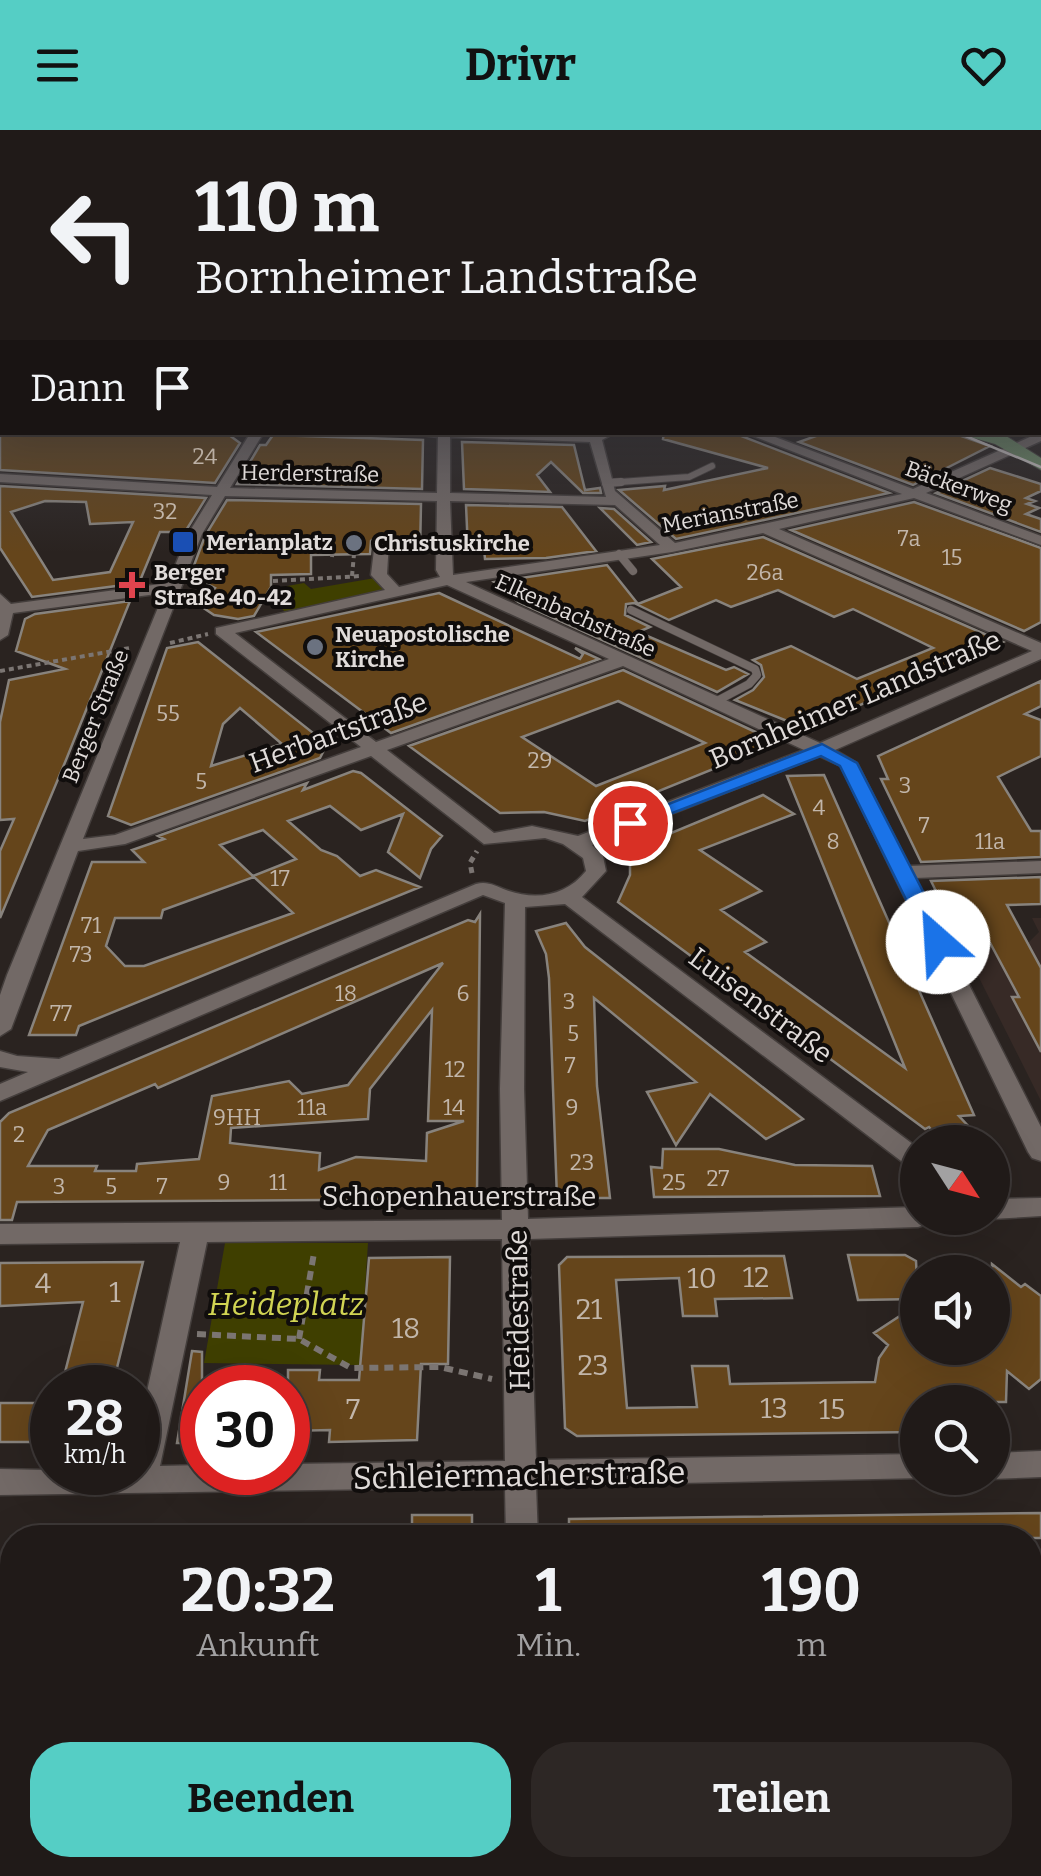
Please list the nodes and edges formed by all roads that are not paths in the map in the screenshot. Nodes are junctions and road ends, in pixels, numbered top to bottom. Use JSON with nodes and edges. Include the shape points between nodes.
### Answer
{"nodes":[{"id":1,"x":256,"y":435,"type":"edge"},
{"id":2,"x":444,"y":435,"type":"edge"},
{"id":3,"x":504,"y":435,"type":"edge"},
{"id":4,"x":602,"y":435,"type":"edge"},
{"id":5,"x":757,"y":435,"type":"edge"},
{"id":6,"x":786,"y":435,"type":"edge"},
{"id":7,"x":969,"y":435,"type":"edge"},
{"id":8,"x":1041,"y":436,"type":"edge"},
{"id":9,"x":595,"y":438,"type":"junction"},
{"id":10,"x":772,"y":441,"type":"junction"},
{"id":11,"x":1015,"y":450,"type":"junction"},
{"id":12,"x":1041,"y":465,"type":"edge"},
{"id":13,"x":712,"y":466,"type":"dead end"},
{"id":14,"x":0,"y":478,"type":"edge"},
{"id":15,"x":606,"y":483,"type":"junction"},
{"id":16,"x":220,"y":491,"type":"junction"},
{"id":17,"x":916,"y":494,"type":"junction"},
{"id":18,"x":444,"y":496,"type":"junction"},
{"id":19,"x":620,"y":501,"type":"junction"},
{"id":20,"x":766,"y":528,"type":"junction"},
{"id":21,"x":382,"y":541,"type":"dead end"},
{"id":22,"x":1041,"y":541,"type":"edge"},
{"id":23,"x":672,"y":548,"type":"junction"},
{"id":24,"x":618,"y":554,"type":"junction"},
{"id":25,"x":633,"y":570,"type":"dead end"},
{"id":26,"x":449,"y":580,"type":"junction"},
{"id":27,"x":174,"y":586,"type":"junction"},
{"id":28,"x":396,"y":592,"type":"junction"},
{"id":29,"x":2,"y":606,"type":"edge"},
{"id":30,"x":631,"y":610,"type":"dead end"},
{"id":31,"x":0,"y":634,"type":"edge"},
{"id":32,"x":1041,"y":651,"type":"edge"},
{"id":33,"x":622,"y":660,"type":"junction"},
{"id":34,"x":714,"y":702,"type":"junction"},
{"id":35,"x":373,"y":748,"type":"junction"},
{"id":36,"x":822,"y":749,"type":"junction"},
{"id":37,"x":580,"y":843,"type":"junction"},
{"id":38,"x":70,"y":846,"type":"junction"},
{"id":39,"x":1041,"y":866,"type":"edge"},
{"id":40,"x":904,"y":872,"type":"junction"},
{"id":41,"x":568,"y":896,"type":"junction"},
{"id":42,"x":514,"y":902,"type":"junction"},
{"id":43,"x":0,"y":1029,"type":"edge"},
{"id":44,"x":0,"y":1059,"type":"edge"},
{"id":45,"x":67,"y":1064,"type":"junction"},
{"id":46,"x":0,"y":1093,"type":"edge"},
{"id":47,"x":900,"y":1148,"type":"edge"},
{"id":48,"x":1041,"y":1152,"type":"edge"},
{"id":49,"x":1041,"y":1207,"type":"edge"},
{"id":50,"x":1010,"y":1208,"type":"edge"},
{"id":51,"x":900,"y":1218,"type":"edge"},
{"id":52,"x":517,"y":1230,"type":"junction"},
{"id":53,"x":196,"y":1232,"type":"junction"},
{"id":54,"x":0,"y":1234,"type":"edge"},
{"id":55,"x":160,"y":1395,"type":"edge"},
{"id":56,"x":1041,"y":1464,"type":"edge"},
{"id":57,"x":1010,"y":1465,"type":"edge"},
{"id":58,"x":900,"y":1467,"type":"edge"},
{"id":59,"x":522,"y":1476,"type":"junction"},
{"id":60,"x":160,"y":1480,"type":"edge"},
{"id":61,"x":0,"y":1482,"type":"edge"},
{"id":62,"x":30,"y":1482,"type":"edge"},
{"id":63,"x":522,"y":1525,"type":"edge"}],
"edges":[{"from":1,"to":16,"type":"street","name":"Berger Straße"},
{"from":2,"to":18,"type":"street"},
{"from":3,"to":9,"type":"street"},
{"from":4,"to":9,"type":"street"},
{"from":5,"to":10,"type":"street","name":"Bäckerweg"},
{"from":6,"to":10,"type":"street"},
{"from":7,"to":11,"type":"main road"},
{"from":8,"to":11,"type":"street","name":"Merianstraße"},
{"from":9,"to":15,"type":"street"},
{"from":10,"to":17,"type":"street","name":"Bäckerweg"},
{"from":11,"to":12,"type":"main road"},
{"from":11,"to":17,"type":"street","name":"Merianstraße"},
{"from":13,"to":15,"type":"lane","via":[[689,478]]},
{"from":14,"to":16,"type":"street","name":"Herderstraße"},
{"from":15,"to":19,"type":"street"},
{"from":16,"to":18,"type":"street","name":"Herderstraße"},
{"from":16,"to":27,"type":"street","name":"Berger Straße"},
{"from":17,"to":20,"type":"street","name":"Merianstraße"},
{"from":17,"to":22,"type":"street","name":"Bäckerweg"},
{"from":18,"to":19,"type":"street","name":"Herderstraße"},
{"from":18,"to":26,"type":"street"},
{"from":19,"to":23,"type":"street"},
{"from":20,"to":23,"type":"street","name":"Merianstraße"},
{"from":20,"to":32,"type":"street"},
{"from":21,"to":28,"type":"street","via":[[380,575]]},
{"from":23,"to":24,"type":"street","name":"Merianstraße"},
{"from":24,"to":25,"type":"lane"},
{"from":24,"to":26,"type":"street","name":"Merianstraße"},
{"from":26,"to":28,"type":"street"},
{"from":26,"to":33,"type":"street","name":"Elkenbachstraße"},
{"from":27,"to":29,"type":"street"},
{"from":27,"to":38,"type":"street","name":"Berger Straße"},
{"from":28,"to":35,"type":"street","via":[[222,631]]},
{"from":29,"to":31,"type":"street"},
{"from":30,"to":34,"type":"lane","via":[[755,669],[749,684]]},
{"from":32,"to":36,"type":"street","name":"Bornheimer Landstraße"},
{"from":33,"to":34,"type":"street","name":"Elkenbachstraße"},
{"from":33,"to":35,"type":"street","name":"Herbartstraße"},
{"from":34,"to":36,"type":"street","name":"Elkenbachstraße"},
{"from":35,"to":37,"type":"street","via":[[491,840],[526,831]]},
{"from":35,"to":38,"type":"street","name":"Herbartstraße","via":[[118,840]]},
{"from":36,"to":37,"type":"street","name":"Bornheimer Landstraße"},
{"from":36,"to":40,"type":"street","name":"Elkenbachstraße","via":[[848,763]]},
{"from":37,"to":41,"type":"street","via":[[596,871],[588,885]]},
{"from":38,"to":43,"type":"street","name":"Berger Straße"},
{"from":39,"to":40,"type":"street"},
{"from":40,"to":48,"type":"street","name":"Elkenbachstraße"},
{"from":41,"to":42,"type":"street"},
{"from":41,"to":47,"type":"street","name":"Luisenstraße"},
{"from":42,"to":45,"type":"street","via":[[483,888]]},
{"from":42,"to":52,"type":"street","name":"Heidestraße"},
{"from":44,"to":45,"type":"street"},
{"from":45,"to":46,"type":"street"},
{"from":49,"to":50,"type":"street"},
{"from":51,"to":52,"type":"street","name":"Schopenhauerstraße"},
{"from":52,"to":53,"type":"street","name":"Schopenhauerstraße"},
{"from":52,"to":59,"type":"street","name":"Heidestraße"},
{"from":53,"to":54,"type":"street","name":"Schopenhauerstraße"},
{"from":53,"to":55,"type":"street"},
{"from":56,"to":57,"type":"street"},
{"from":58,"to":59,"type":"street","name":"Schleiermacherstraße"},
{"from":59,"to":60,"type":"street","name":"Schleiermacherstraße"},
{"from":59,"to":63,"type":"street","name":"Heidestraße"},
{"from":61,"to":62,"type":"street","name":"Schleiermacherstraße"}]}
